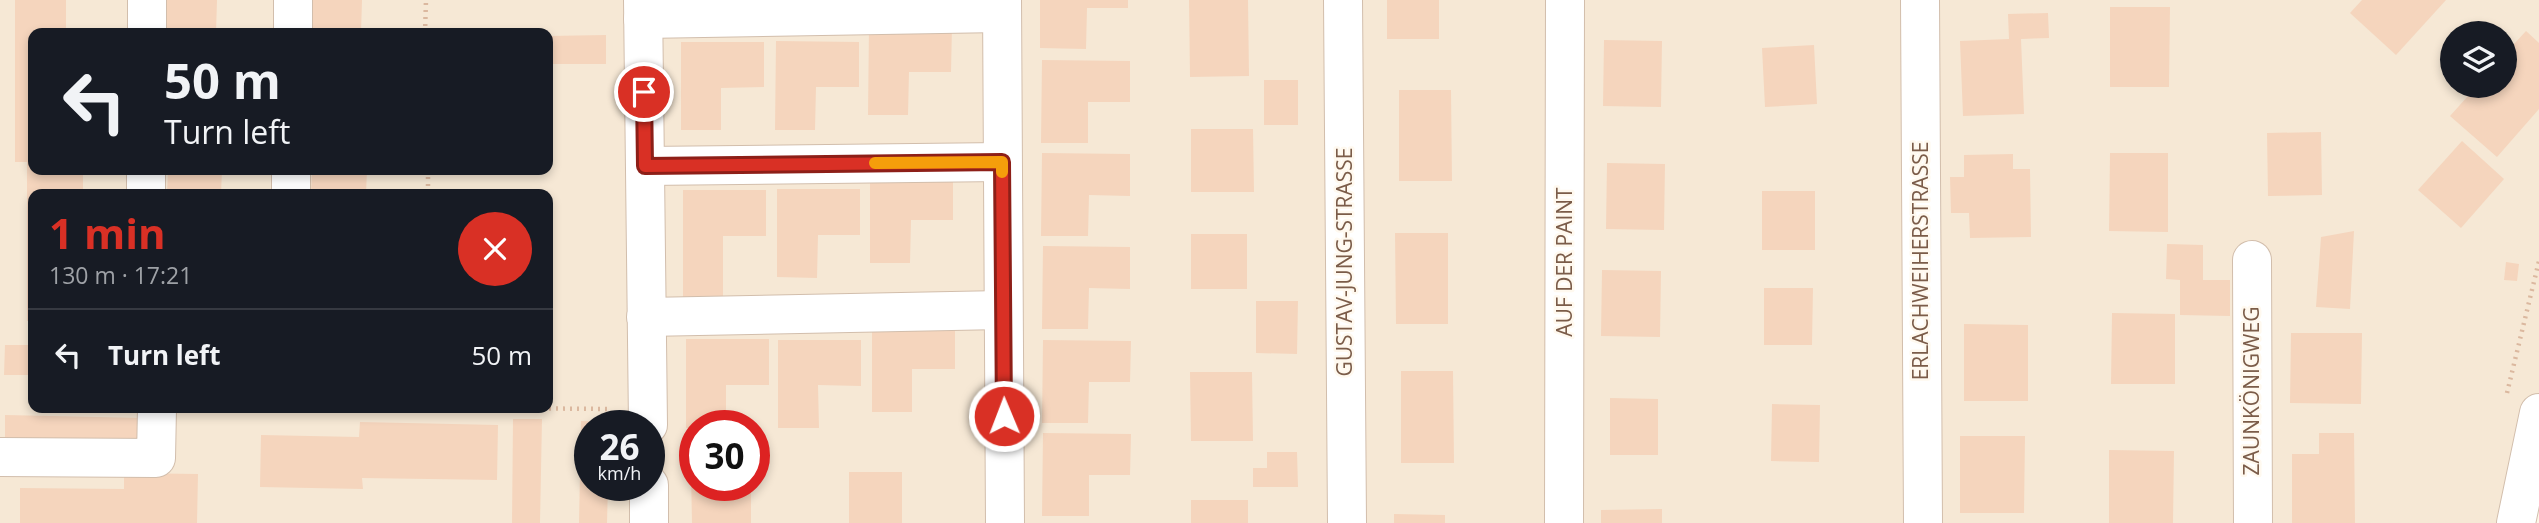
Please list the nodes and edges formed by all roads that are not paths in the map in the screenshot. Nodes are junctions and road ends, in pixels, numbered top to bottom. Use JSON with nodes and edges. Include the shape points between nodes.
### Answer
{"nodes":[{"id":1,"x":147,"y":0,"type":"edge"},
{"id":2,"x":293,"y":0,"type":"edge"},
{"id":3,"x":1343,"y":0,"type":"edge"},
{"id":4,"x":1565,"y":0,"type":"edge"},
{"id":5,"x":1920,"y":0,"type":"edge"},
{"id":6,"x":1002,"y":7,"type":"edge"},
{"id":7,"x":643,"y":10,"type":"edge"},
{"id":8,"x":147,"y":28,"type":"edge"},
{"id":9,"x":293,"y":28,"type":"edge"},
{"id":10,"x":1002,"y":162,"type":"junction"},
{"id":11,"x":645,"y":166,"type":"junction"},
{"id":12,"x":2252,"y":260,"type":"dead end"},
{"id":13,"x":1002,"y":310,"type":"junction"},
{"id":14,"x":646,"y":317,"type":"junction"},
{"id":15,"x":648,"y":410,"type":"edge"},
{"id":16,"x":157,"y":413,"type":"edge"},
{"id":17,"x":2539,"y":413,"type":"edge"},
{"id":18,"x":0,"y":457,"type":"edge"},
{"id":19,"x":649,"y":501,"type":"edge"},
{"id":20,"x":649,"y":523,"type":"edge"},
{"id":21,"x":1005,"y":523,"type":"edge"},
{"id":22,"x":1347,"y":523,"type":"edge"},
{"id":23,"x":1564,"y":523,"type":"edge"},
{"id":24,"x":1923,"y":523,"type":"edge"},
{"id":25,"x":2253,"y":523,"type":"edge"},
{"id":26,"x":2516,"y":523,"type":"edge"}],
"edges":[{"from":1,"to":8,"type":"street"},
{"from":2,"to":9,"type":"street"},
{"from":3,"to":22,"type":"street","name":"GUSTAV-JUNG-STRASSE"},
{"from":4,"to":23,"type":"street","name":"AUF DER PAINT"},
{"from":5,"to":24,"type":"street","name":"ERLACHWEIHERSTRASSE"},
{"from":6,"to":7,"type":"street"},
{"from":6,"to":10,"type":"street"},
{"from":7,"to":11,"type":"street"},
{"from":10,"to":11,"type":"street"},
{"from":10,"to":13,"type":"street"},
{"from":11,"to":14,"type":"street"},
{"from":12,"to":25,"type":"street","name":"ZAUNKÖNIGWEG"},
{"from":13,"to":14,"type":"street"},
{"from":13,"to":21,"type":"street"},
{"from":14,"to":15,"type":"street"},
{"from":16,"to":18,"type":"street","via":[[156,458]]},
{"from":17,"to":26,"type":"street"},
{"from":19,"to":20,"type":"street"}]}
